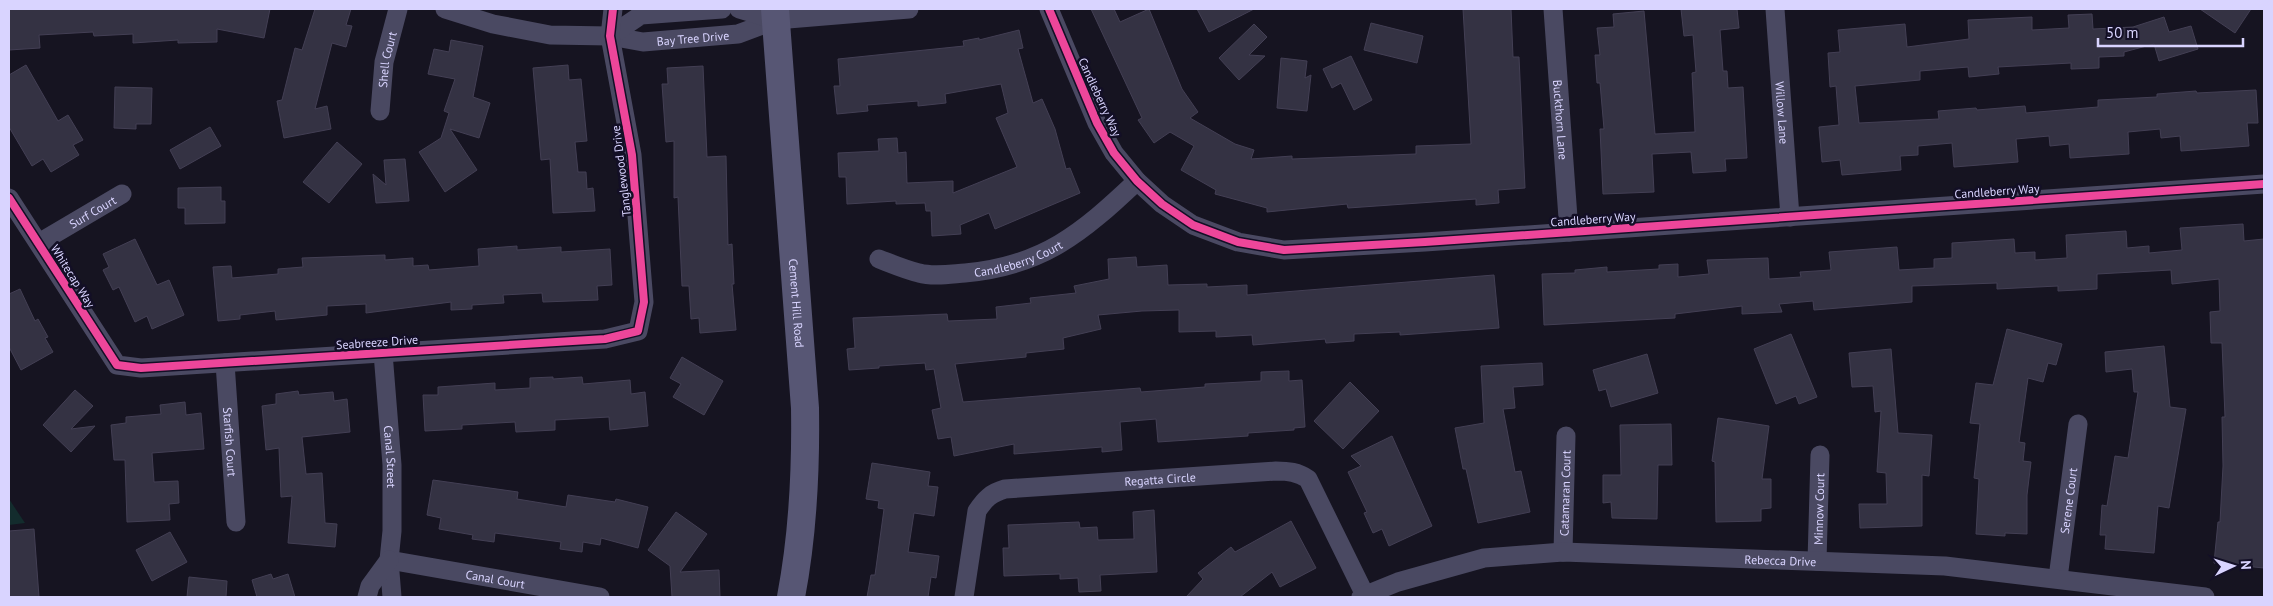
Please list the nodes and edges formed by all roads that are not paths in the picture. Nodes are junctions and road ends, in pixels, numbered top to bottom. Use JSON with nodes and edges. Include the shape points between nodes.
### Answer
{"nodes":[{"id":1,"x":398,"y":9,"type":"edge"},
{"id":2,"x":445,"y":9,"type":"edge"},
{"id":3,"x":613,"y":9,"type":"edge"},
{"id":4,"x":722,"y":9,"type":"edge"},
{"id":5,"x":739,"y":9,"type":"edge"},
{"id":6,"x":910,"y":9,"type":"edge"},
{"id":7,"x":1049,"y":9,"type":"edge"},
{"id":8,"x":1553,"y":9,"type":"edge"},
{"id":9,"x":1775,"y":9,"type":"edge"},
{"id":10,"x":776,"y":14,"type":"edge"},
{"id":11,"x":610,"y":36,"type":"junction"},
{"id":12,"x":380,"y":111,"type":"dead end"},
{"id":13,"x":1137,"y":181,"type":"junction"},
{"id":14,"x":2264,"y":184,"type":"edge"},
{"id":15,"x":122,"y":194,"type":"dead end"},
{"id":16,"x":9,"y":198,"type":"edge"},
{"id":17,"x":1790,"y":217,"type":"junction"},
{"id":18,"x":1569,"y":232,"type":"junction"},
{"id":19,"x":39,"y":243,"type":"junction"},
{"id":20,"x":879,"y":259,"type":"dead end"},
{"id":21,"x":638,"y":331,"type":"joint"},
{"id":22,"x":383,"y":353,"type":"junction"},
{"id":23,"x":225,"y":363,"type":"junction"},
{"id":24,"x":118,"y":365,"type":"joint"},
{"id":25,"x":2078,"y":424,"type":"dead end"},
{"id":26,"x":1566,"y":436,"type":"dead end"},
{"id":27,"x":1820,"y":455,"type":"dead end"},
{"id":28,"x":236,"y":522,"type":"dead end"},
{"id":29,"x":1563,"y":552,"type":"junction"},
{"id":30,"x":389,"y":560,"type":"junction"},
{"id":31,"x":1817,"y":561,"type":"junction"},
{"id":32,"x":2058,"y":578,"type":"junction"},
{"id":33,"x":1363,"y":596,"type":"edge"},
{"id":34,"x":367,"y":597,"type":"edge"},
{"id":35,"x":392,"y":597,"type":"edge"},
{"id":36,"x":600,"y":597,"type":"edge"},
{"id":37,"x":791,"y":597,"type":"edge"},
{"id":38,"x":964,"y":597,"type":"edge"},
{"id":39,"x":2205,"y":597,"type":"edge"}],
"edges":[{"from":1,"to":12,"type":"street","name":"Shell Court","via":[[384,62]]},
{"from":2,"to":11,"type":"street","name":"Bay Tree Drive","via":[[493,24],[550,36]]},
{"from":3,"to":11,"type":"street","name":"Tanglewood Drive"},
{"from":4,"to":11,"type":"street","via":[[641,15]]},
{"from":5,"to":10,"type":"street","name":"Bay Tree Drive"},
{"from":6,"to":10,"type":"street","name":"Bay Tree Drive"},
{"from":7,"to":13,"type":"street","name":"Candleberry Way","via":[[1097,123],[1114,153]]},
{"from":8,"to":18,"type":"street","name":"Buckthorn Lane"},
{"from":9,"to":17,"type":"street","name":"Willow Lane"},
{"from":10,"to":11,"type":"street","name":"Bay Tree Drive","via":[[732,35],[643,42]]},
{"from":10,"to":37,"type":"street","name":"Cement Hill Road","via":[[805,427],[805,494]]},
{"from":11,"to":21,"type":"street","name":"Tanglewood Drive","via":[[632,154],[644,302]]},
{"from":13,"to":18,"type":"street","name":"Candleberry Way","via":[[1162,204],[1193,225],[1238,242],[1284,250]]},
{"from":13,"to":20,"type":"street","name":"Candleberry Court","via":[[1081,231],[1048,252],[1015,265],[983,271],[920,274]]},
{"from":14,"to":17,"type":"street","name":"Candleberry Way"},
{"from":15,"to":19,"type":"street","name":"Surf Court"},
{"from":16,"to":19,"type":"street","name":"Whitecap Way"},
{"from":17,"to":18,"type":"street","name":"Candleberry Way"},
{"from":19,"to":24,"type":"street","name":"Whitecap Way"},
{"from":21,"to":22,"type":"street","name":"Seabreeze Drive","via":[[606,339]]},
{"from":22,"to":23,"type":"street","name":"Seabreeze Drive"},
{"from":22,"to":30,"type":"street","name":"Canal Street","via":[[392,465]]},
{"from":23,"to":24,"type":"street","name":"Seabreeze Drive","via":[[141,368]]},
{"from":23,"to":28,"type":"street","name":"Starfish Court"},
{"from":25,"to":32,"type":"street","name":"Serene Court"},
{"from":26,"to":29,"type":"street","name":"Catamaran Court"},
{"from":27,"to":31,"type":"street","name":"Minnow Court"},
{"from":29,"to":31,"type":"street","name":"Rebecca Drive"},
{"from":29,"to":33,"type":"street","name":"Rebecca Drive","via":[[1484,558],[1434,571]]},
{"from":30,"to":34,"type":"street","via":[[370,586]]},
{"from":30,"to":35,"type":"street","name":"Canal Street"},
{"from":30,"to":36,"type":"street","name":"Canal Court"},
{"from":31,"to":32,"type":"street","name":"Rebecca Drive","via":[[1945,566]]},
{"from":32,"to":39,"type":"street","name":"Rebecca Drive"},
{"from":33,"to":38,"type":"street","name":"Regatta Circle","via":[[1308,479],[1289,471],[1276,471],[994,492],[977,511]]}]}
